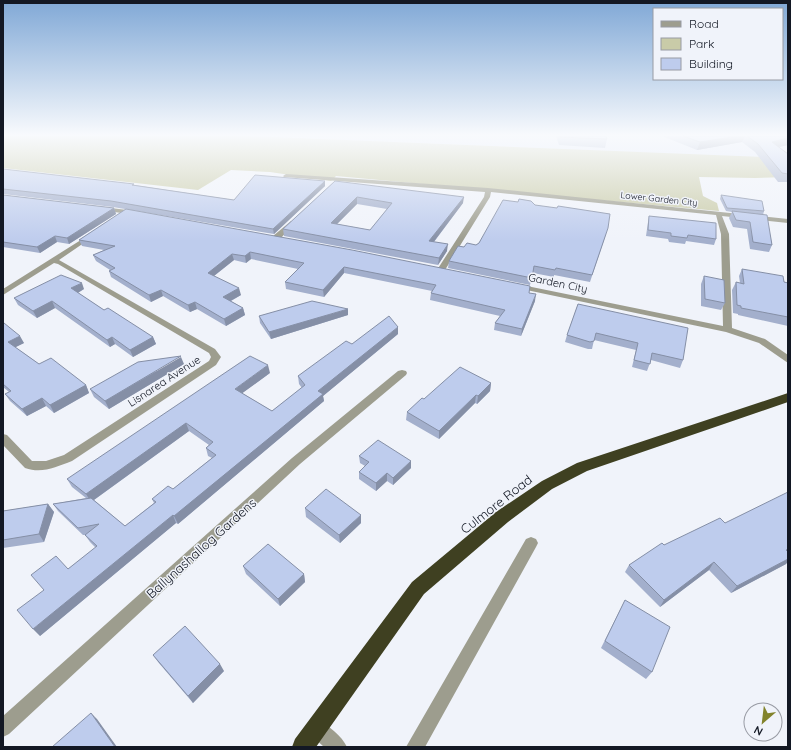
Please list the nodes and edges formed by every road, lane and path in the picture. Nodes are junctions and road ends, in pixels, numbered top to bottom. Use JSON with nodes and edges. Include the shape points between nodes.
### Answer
{"nodes":[{"id":1,"x":286,"y":176,"type":"edge"},
{"id":2,"x":337,"y":180,"type":"junction"},
{"id":3,"x":329,"y":188,"type":"edge"},
{"id":4,"x":488,"y":190,"type":"junction"},
{"id":5,"x":96,"y":208,"type":"edge"},
{"id":6,"x":126,"y":212,"type":"junction"},
{"id":7,"x":141,"y":214,"type":"edge"},
{"id":8,"x":718,"y":214,"type":"junction"},
{"id":9,"x":297,"y":218,"type":"edge"},
{"id":10,"x":114,"y":220,"type":"edge"},
{"id":11,"x":788,"y":221,"type":"edge"},
{"id":12,"x":96,"y":232,"type":"edge"},
{"id":13,"x":276,"y":238,"type":"edge"},
{"id":14,"x":53,"y":261,"type":"junction"},
{"id":15,"x":442,"y":270,"type":"edge"},
{"id":16,"x":511,"y":285,"type":"edge"},
{"id":17,"x":3,"y":293,"type":"edge"},
{"id":18,"x":728,"y":330,"type":"junction"},
{"id":19,"x":788,"y":360,"type":"edge"},
{"id":20,"x":402,"y":373,"type":"dead end"},
{"id":21,"x":788,"y":397,"type":"edge"},
{"id":22,"x":3,"y":438,"type":"edge"},
{"id":23,"x":531,"y":542,"type":"dead end"},
{"id":24,"x":3,"y":728,"type":"edge"},
{"id":25,"x":317,"y":729,"type":"junction"},
{"id":26,"x":303,"y":747,"type":"edge"},
{"id":27,"x":338,"y":747,"type":"edge"},
{"id":28,"x":415,"y":747,"type":"edge"}],
"edges":[{"from":1,"to":2,"type":"street","name":"Lower Garden City"},
{"from":2,"to":3,"type":"street"},
{"from":2,"to":4,"type":"street","name":"Lower Garden City"},
{"from":4,"to":8,"type":"street","name":"Lower Garden City"},
{"from":4,"to":15,"type":"street","via":[[487,198]]},
{"from":5,"to":6,"type":"street"},
{"from":6,"to":7,"type":"street"},
{"from":6,"to":10,"type":"street"},
{"from":8,"to":11,"type":"street","name":"Lower Garden City"},
{"from":8,"to":18,"type":"street","via":[[726,234]]},
{"from":9,"to":13,"type":"street"},
{"from":12,"to":14,"type":"street"},
{"from":14,"to":17,"type":"street"},
{"from":14,"to":22,"type":"street","name":"Lisnarea Avenue","via":[[60,262],[212,351],[216,357],[213,363],[68,458],[47,466],[29,465]]},
{"from":16,"to":18,"type":"street","name":"Garden City"},
{"from":18,"to":19,"type":"street","name":"Garden City","via":[[762,341]]},
{"from":20,"to":24,"type":"street","name":"Ballynashallog Gardens","via":[[296,461]]},
{"from":21,"to":25,"type":"highway","name":"Culmore Road","via":[[582,466],[508,512],[418,588]]},
{"from":23,"to":28,"type":"street"},
{"from":25,"to":26,"type":"highway","name":"Culmore Road"},
{"from":25,"to":27,"type":"street"}]}
